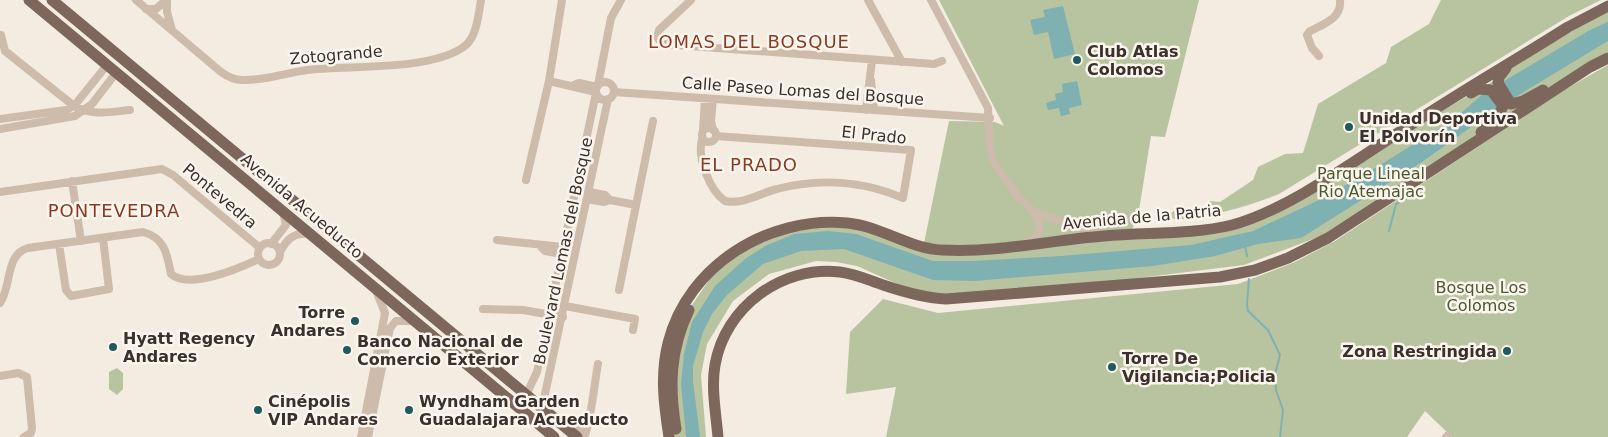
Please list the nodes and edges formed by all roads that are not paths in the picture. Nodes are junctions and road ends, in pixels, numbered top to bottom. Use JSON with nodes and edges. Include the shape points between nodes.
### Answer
{"nodes":[{"id":1,"x":29,"y":0,"type":"edge"},
{"id":2,"x":52,"y":0,"type":"edge"},
{"id":3,"x":136,"y":0,"type":"edge"},
{"id":4,"x":166,"y":0,"type":"edge"},
{"id":5,"x":481,"y":0,"type":"edge"},
{"id":6,"x":562,"y":0,"type":"edge"},
{"id":7,"x":621,"y":0,"type":"edge"},
{"id":8,"x":691,"y":0,"type":"edge"},
{"id":9,"x":868,"y":0,"type":"edge"},
{"id":10,"x":931,"y":0,"type":"edge"},
{"id":11,"x":1340,"y":0,"type":"edge"},
{"id":12,"x":1608,"y":6,"type":"edge"},
{"id":13,"x":146,"y":9,"type":"junction"},
{"id":14,"x":174,"y":32,"type":"junction"},
{"id":15,"x":1,"y":35,"type":"edge"},
{"id":16,"x":3,"y":49,"type":"edge"},
{"id":17,"x":1526,"y":54,"type":"junction"},
{"id":18,"x":1319,"y":56,"type":"dead end"},
{"id":19,"x":1608,"y":58,"type":"edge"},
{"id":20,"x":872,"y":60,"type":"junction"},
{"id":21,"x":942,"y":61,"type":"dead end"},
{"id":22,"x":902,"y":62,"type":"junction"},
{"id":23,"x":107,"y":65,"type":"junction"},
{"id":24,"x":116,"y":73,"type":"junction"},
{"id":25,"x":549,"y":81,"type":"junction"},
{"id":26,"x":92,"y":83,"type":"junction"},
{"id":27,"x":1562,"y":85,"type":"junction"},
{"id":28,"x":597,"y":89,"type":"junction"},
{"id":29,"x":102,"y":90,"type":"junction"},
{"id":30,"x":614,"y":92,"type":"junction"},
{"id":31,"x":709,"y":98,"type":"junction"},
{"id":32,"x":608,"y":99,"type":"junction"},
{"id":33,"x":74,"y":106,"type":"junction"},
{"id":34,"x":130,"y":110,"type":"dead end"},
{"id":35,"x":870,"y":110,"type":"junction"},
{"id":36,"x":84,"y":112,"type":"junction"},
{"id":37,"x":1424,"y":115,"type":"junction"},
{"id":38,"x":990,"y":118,"type":"junction"},
{"id":39,"x":0,"y":119,"type":"edge"},
{"id":40,"x":653,"y":121,"type":"dead end"},
{"id":41,"x":0,"y":129,"type":"edge"},
{"id":42,"x":715,"y":133,"type":"junction"},
{"id":43,"x":703,"y":135,"type":"junction"},
{"id":44,"x":1466,"y":150,"type":"junction"},
{"id":45,"x":526,"y":180,"type":"dead end"},
{"id":46,"x":72,"y":181,"type":"junction"},
{"id":47,"x":0,"y":192,"type":"edge"},
{"id":48,"x":588,"y":195,"type":"junction"},
{"id":49,"x":636,"y":205,"type":"junction"},
{"id":50,"x":283,"y":212,"type":"junction"},
{"id":51,"x":1034,"y":212,"type":"junction"},
{"id":52,"x":309,"y":234,"type":"junction"},
{"id":53,"x":1105,"y":236,"type":"junction"},
{"id":54,"x":103,"y":238,"type":"junction"},
{"id":55,"x":497,"y":240,"type":"dead end"},
{"id":56,"x":81,"y":241,"type":"junction"},
{"id":57,"x":59,"y":244,"type":"junction"},
{"id":58,"x":271,"y":244,"type":"junction"},
{"id":59,"x":260,"y":248,"type":"junction"},
{"id":60,"x":992,"y":248,"type":"junction"},
{"id":61,"x":562,"y":251,"type":"junction"},
{"id":62,"x":280,"y":252,"type":"junction"},
{"id":63,"x":259,"y":259,"type":"junction"},
{"id":64,"x":373,"y":287,"type":"junction"},
{"id":65,"x":893,"y":287,"type":"junction"},
{"id":66,"x":619,"y":290,"type":"dead end"},
{"id":67,"x":0,"y":302,"type":"edge"},
{"id":68,"x":565,"y":306,"type":"junction"},
{"id":69,"x":483,"y":309,"type":"dead end"},
{"id":70,"x":549,"y":314,"type":"junction"},
{"id":71,"x":563,"y":317,"type":"junction"},
{"id":72,"x":414,"y":321,"type":"junction"},
{"id":73,"x":633,"y":330,"type":"dead end"},
{"id":74,"x":598,"y":364,"type":"dead end"},
{"id":75,"x":0,"y":376,"type":"edge"},
{"id":76,"x":526,"y":396,"type":"junction"},
{"id":77,"x":542,"y":408,"type":"junction"},
{"id":78,"x":673,"y":433,"type":"edge"},
{"id":79,"x":24,"y":437,"type":"edge"},
{"id":80,"x":361,"y":437,"type":"edge"},
{"id":81,"x":368,"y":437,"type":"edge"},
{"id":82,"x":554,"y":437,"type":"edge"},
{"id":83,"x":576,"y":437,"type":"edge"},
{"id":84,"x":717,"y":437,"type":"edge"}],
"edges":[{"from":1,"to":23,"type":"main road","name":"Avenida Acueducto"},
{"from":2,"to":76,"type":"main road","name":"Avenida Acueducto"},
{"from":3,"to":13,"type":"street","name":"Zotogrande"},
{"from":4,"to":13,"type":"street","via":[[156,9]]},
{"from":4,"to":14,"type":"street","via":[[168,20]]},
{"from":5,"to":14,"type":"street","name":"Zotogrande","via":[[471,39],[453,53],[409,63],[305,70],[250,80],[228,77]]},
{"from":6,"to":25,"type":"street"},
{"from":7,"to":28,"type":"street","name":"Boulevard Lomas del Bosque","via":[[611,18]]},
{"from":8,"to":20,"type":"street","via":[[659,30],[657,37],[662,44]]},
{"from":9,"to":22,"type":"street"},
{"from":10,"to":38,"type":"street","via":[[981,91]]},
{"from":11,"to":18,"type":"street","via":[[1337,15],[1307,35]]},
{"from":12,"to":17,"type":"main road","name":"Avenida de la Patria"},
{"from":13,"to":14,"type":"street","name":"Zotogrande"},
{"from":15,"to":16,"type":"street"},
{"from":16,"to":33,"type":"street"},
{"from":17,"to":27,"type":"main road","via":[[1505,69],[1498,80],[1511,104],[1546,88]]},
{"from":17,"to":37,"type":"main road","name":"Avenida de la Patria"},
{"from":19,"to":27,"type":"main road"},
{"from":20,"to":22,"type":"street"},
{"from":20,"to":35,"type":"street"},
{"from":21,"to":22,"type":"street","via":[[934,64]]},
{"from":23,"to":24,"type":"main road","name":"Avenida Acueducto"},
{"from":23,"to":26,"type":"street"},
{"from":24,"to":29,"type":"street"},
{"from":24,"to":50,"type":"main road","name":"Avenida Acueducto"},
{"from":25,"to":28,"type":"street","via":[[579,83]]},
{"from":25,"to":45,"type":"street"},
{"from":26,"to":29,"type":"street"},
{"from":26,"to":33,"type":"street"},
{"from":27,"to":44,"type":"main road"},
{"from":28,"to":30,"type":"street","name":"Calle Paseo Lomas del Bosque","via":[[609,83]]},
{"from":28,"to":32,"type":"street","via":[[602,99]]},
{"from":28,"to":61,"type":"street","name":"Boulevard Lomas del Bosque"},
{"from":29,"to":36,"type":"street"},
{"from":30,"to":31,"type":"street","name":"Calle Paseo Lomas del Bosque"},
{"from":30,"to":32,"type":"street"},
{"from":31,"to":35,"type":"street","name":"Calle Paseo Lomas del Bosque"},
{"from":31,"to":42,"type":"street"},
{"from":31,"to":43,"type":"street","name":"El Prado"},
{"from":32,"to":48,"type":"street","name":"Boulevard Lomas del Bosque"},
{"from":33,"to":36,"type":"street"},
{"from":33,"to":39,"type":"street","via":[[66,110]]},
{"from":34,"to":36,"type":"street","via":[[96,114]]},
{"from":35,"to":38,"type":"street","name":"Calle Paseo Lomas del Bosque"},
{"from":36,"to":41,"type":"street","via":[[67,118]]},
{"from":37,"to":44,"type":"main road","via":[[1478,89],[1485,88],[1496,94],[1503,106],[1502,111]]},
{"from":37,"to":53,"type":"main road","name":"Avenida de la Patria","via":[[1294,198],[1233,225]]},
{"from":38,"to":51,"type":"street","via":[[990,150],[994,163],[1016,194]]},
{"from":40,"to":49,"type":"street"},
{"from":42,"to":43,"type":"street","via":[[708,128]]},
{"from":42,"to":43,"type":"street","via":[[710,142]]},
{"from":42,"to":43,"type":"street","name":"El Prado","via":[[911,150],[903,198],[852,183],[826,182],[789,186],[734,203],[725,201],[705,168],[701,148]]},
{"from":44,"to":65,"type":"main road","via":[[1328,238],[1255,270],[1171,282],[968,299],[930,298]]},
{"from":46,"to":47,"type":"street","name":"Pontevedra"},
{"from":46,"to":56,"type":"street"},
{"from":46,"to":59,"type":"street","name":"Pontevedra","via":[[162,169]]},
{"from":48,"to":49,"type":"street","via":[[604,202],[610,200]]},
{"from":48,"to":68,"type":"street","name":"Boulevard Lomas del Bosque"},
{"from":49,"to":66,"type":"street"},
{"from":50,"to":52,"type":"main road","name":"Avenida Acueducto"},
{"from":50,"to":58,"type":"street","via":[[286,225]]},
{"from":51,"to":53,"type":"street"},
{"from":51,"to":60,"type":"street","via":[[1040,228],[1036,238]]},
{"from":52,"to":62,"type":"street","via":[[293,236]]},
{"from":52,"to":64,"type":"main road","name":"Avenida Acueducto"},
{"from":53,"to":60,"type":"main road","name":"Avenida de la Patria"},
{"from":54,"to":56,"type":"street"},
{"from":54,"to":57,"type":"street","via":[[109,289],[71,296],[66,290]]},
{"from":54,"to":63,"type":"street","via":[[139,232],[150,235],[166,248],[171,274],[180,279],[227,274]]},
{"from":55,"to":61,"type":"street","via":[[546,244]]},
{"from":56,"to":57,"type":"street"},
{"from":57,"to":67,"type":"street","via":[[28,248],[17,254]]},
{"from":58,"to":59,"type":"street"},
{"from":58,"to":62,"type":"street"},
{"from":59,"to":63,"type":"street"},
{"from":60,"to":78,"type":"main road","name":"Avenida de la Patria","via":[[940,250],[867,227],[833,223],[800,226],[746,244],[721,261],[692,304],[678,335],[670,389]]},
{"from":61,"to":70,"type":"street","name":"Boulevard Lomas del Bosque"},
{"from":62,"to":63,"type":"street","via":[[279,260],[273,265],[265,265]]},
{"from":64,"to":72,"type":"main road","name":"Avenida Acueducto"},
{"from":64,"to":80,"type":"street","via":[[385,313]]},
{"from":65,"to":84,"type":"main road","via":[[855,274],[822,271],[779,282],[755,297],[735,318],[715,365]]},
{"from":65,"to":84,"type":"main road","via":[[856,270],[810,266],[774,276],[743,298],[721,326],[710,358],[707,389]]},
{"from":68,"to":71,"type":"street","name":"Boulevard Lomas del Bosque"},
{"from":68,"to":73,"type":"street","via":[[635,320]]},
{"from":69,"to":70,"type":"street"},
{"from":70,"to":71,"type":"street"},
{"from":70,"to":76,"type":"street","name":"Boulevard Lomas del Bosque","via":[[537,372]]},
{"from":71,"to":77,"type":"street","name":"Boulevard Lomas del Bosque"},
{"from":72,"to":81,"type":"street","via":[[396,321],[390,328]]},
{"from":72,"to":82,"type":"main road","name":"Avenida Acueducto"},
{"from":74,"to":83,"type":"street","via":[[588,418]]},
{"from":75,"to":79,"type":"street","via":[[18,373],[27,377],[32,428],[31,433]]},
{"from":76,"to":77,"type":"main road","name":"Avenida Acueducto"},
{"from":76,"to":83,"type":"main road"},
{"from":77,"to":83,"type":"main road","name":"Avenida Acueducto"}]}
